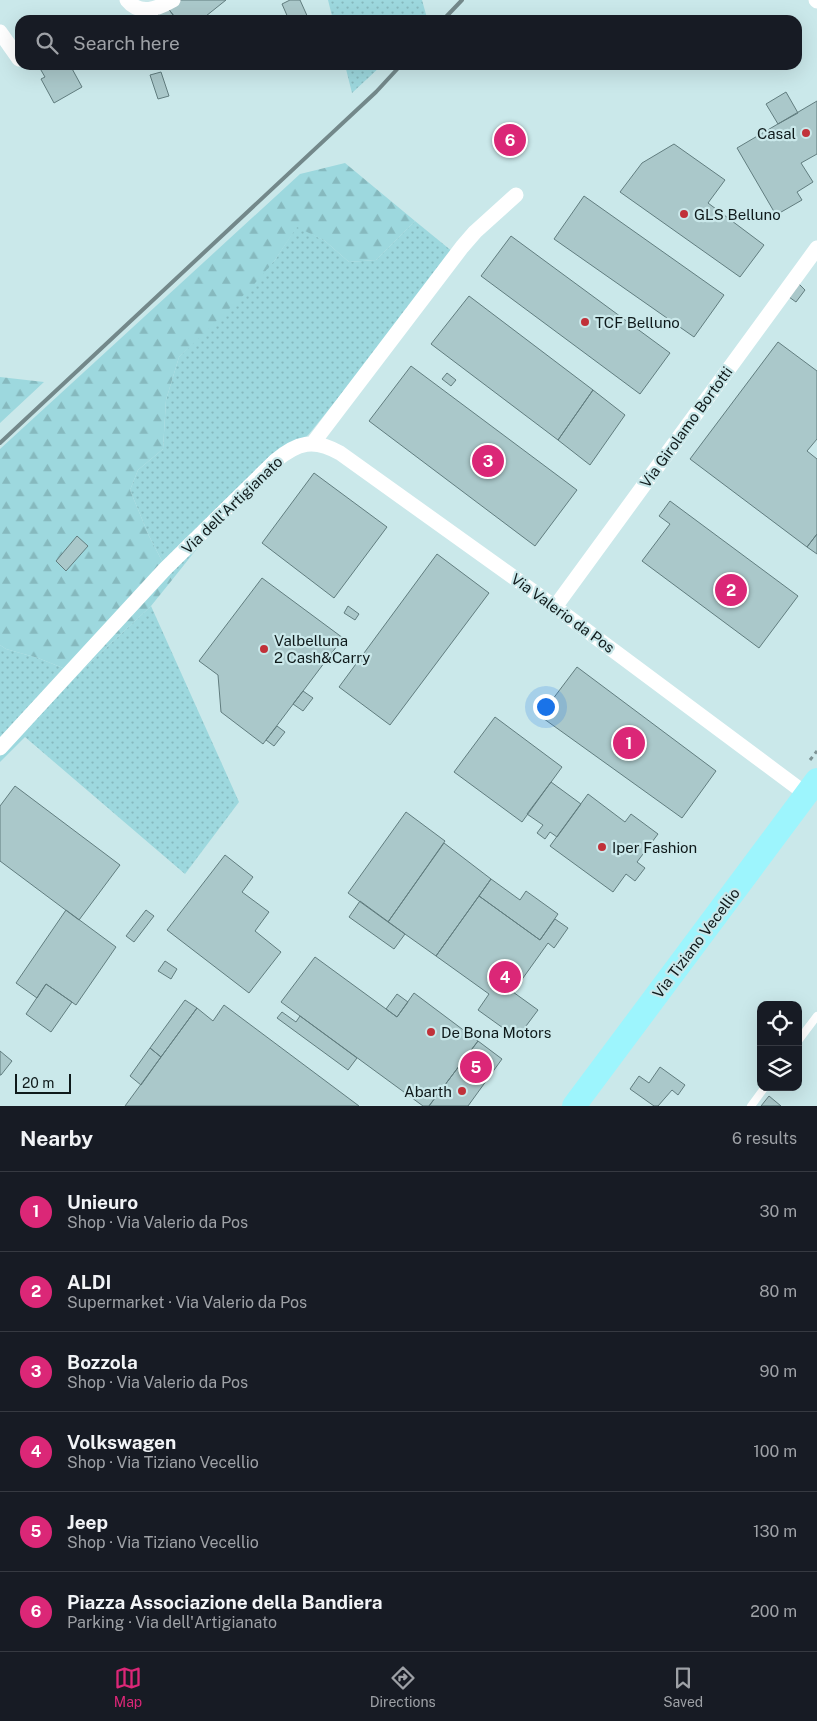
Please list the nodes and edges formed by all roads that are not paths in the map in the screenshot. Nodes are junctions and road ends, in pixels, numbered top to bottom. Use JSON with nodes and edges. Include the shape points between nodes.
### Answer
{"nodes":[{"id":1,"x":127,"y":0,"type":"edge"},
{"id":2,"x":173,"y":0,"type":"edge"},
{"id":3,"x":0,"y":32,"type":"edge"},
{"id":4,"x":15,"y":54,"type":"edge"},
{"id":5,"x":516,"y":195,"type":"dead end"},
{"id":6,"x":817,"y":248,"type":"edge"},
{"id":7,"x":313,"y":443,"type":"junction"},
{"id":8,"x":555,"y":607,"type":"junction"},
{"id":9,"x":0,"y":748,"type":"edge"},
{"id":10,"x":812,"y":787,"type":"edge"},
{"id":11,"x":817,"y":1016,"type":"edge"},
{"id":12,"x":802,"y":1036,"type":"edge"},
{"id":13,"x":762,"y":1091,"type":"edge"},
{"id":14,"x":574,"y":1106,"type":"edge"},
{"id":15,"x":751,"y":1106,"type":"edge"}],
"edges":[{"from":1,"to":2,"type":"street","via":[[139,9],[147,10]]},
{"from":3,"to":4,"type":"street"},
{"from":5,"to":7,"type":"street","via":[[462,247]]},
{"from":6,"to":8,"type":"street","name":"Via Girolamo Bortotti"},
{"from":7,"to":8,"type":"street","name":"Via Valerio da Pos","via":[[324,444],[340,453]]},
{"from":7,"to":9,"type":"street","name":"Via dell'Artigianato","via":[[294,448],[275,461],[166,569]]},
{"from":8,"to":10,"type":"street","name":"Via Valerio da Pos"},
{"from":10,"to":14,"type":"main road","name":"Via Tiziano Vecellio"},
{"from":11,"to":12,"type":"lane"},
{"from":13,"to":15,"type":"lane"}]}
